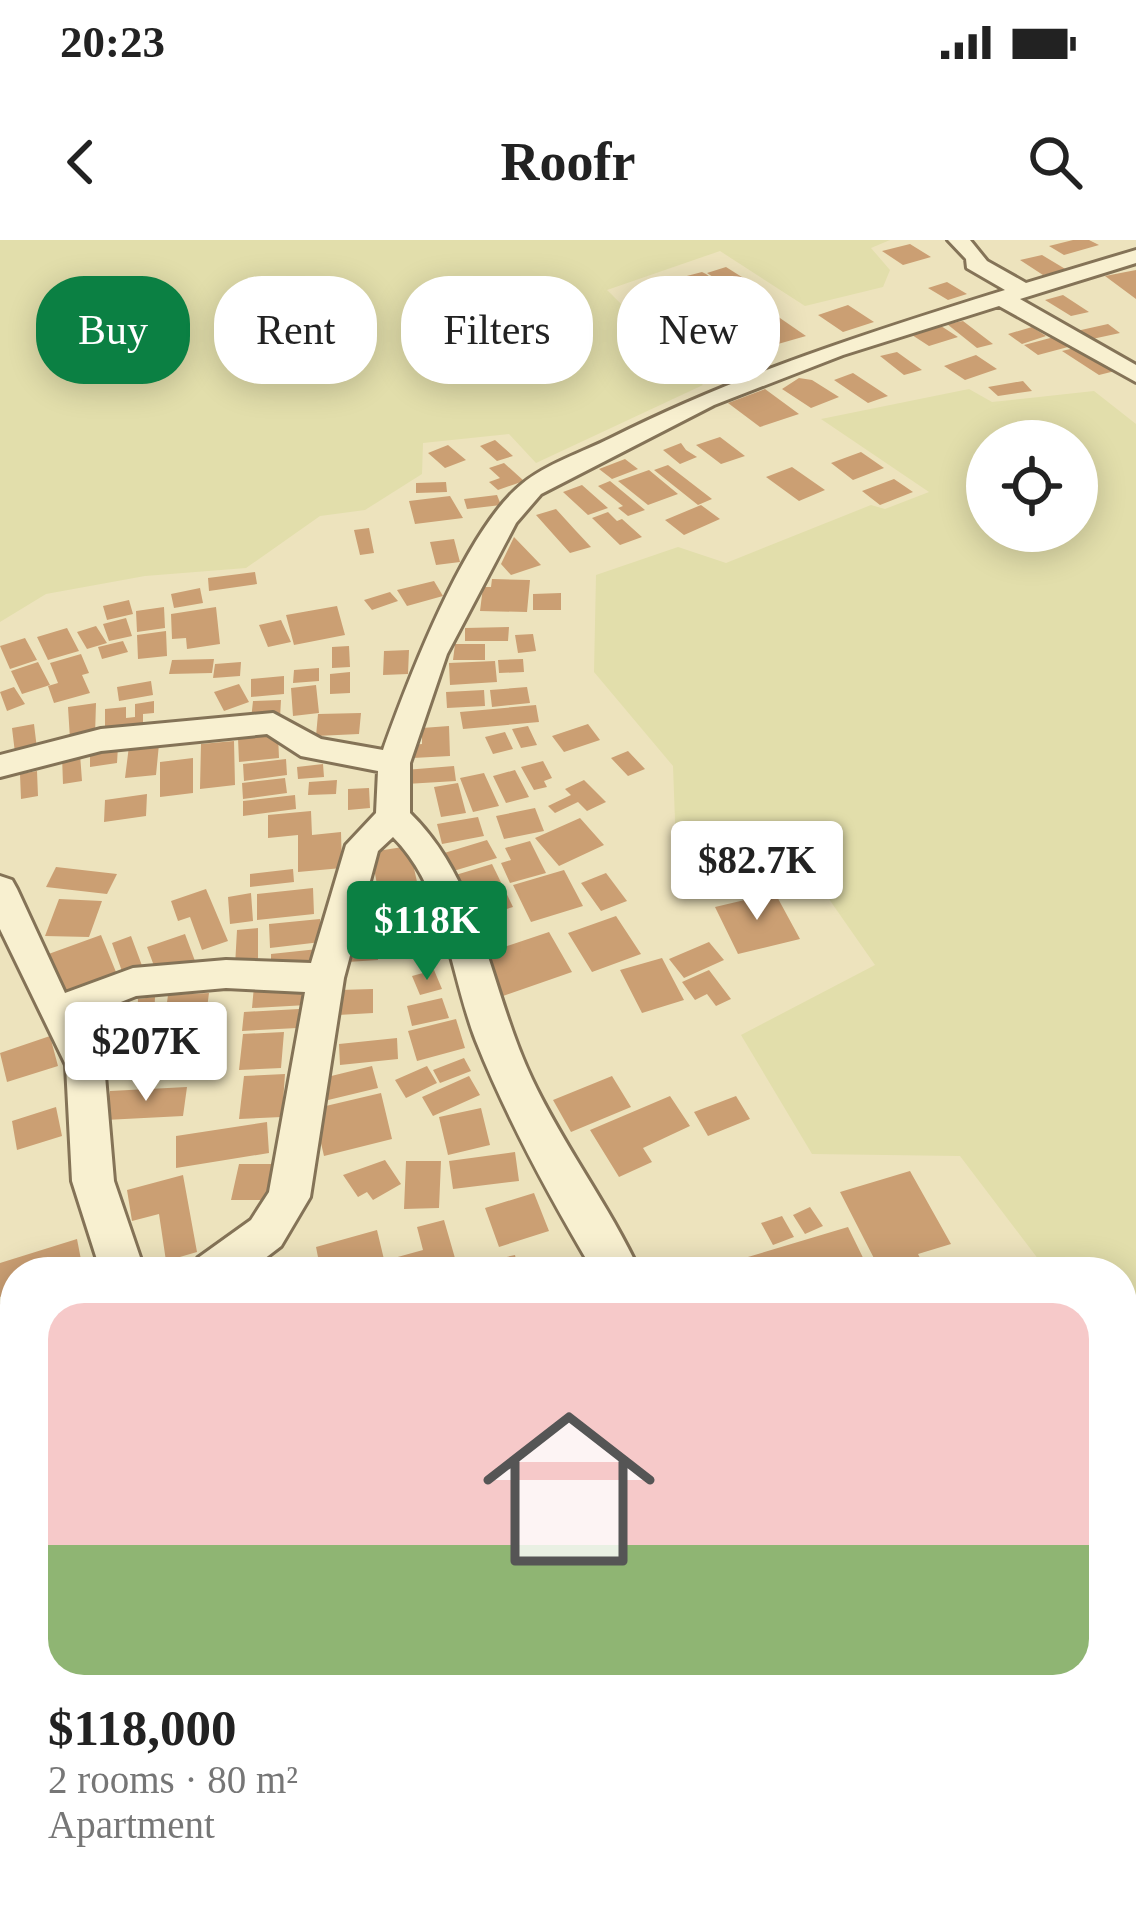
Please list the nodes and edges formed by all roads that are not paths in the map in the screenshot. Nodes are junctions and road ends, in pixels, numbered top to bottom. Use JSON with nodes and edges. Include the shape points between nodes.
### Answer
{"nodes":[{"id":1,"x":958,"y":240,"type":"edge"},
{"id":2,"x":1136,"y":256,"type":"edge"},
{"id":3,"x":1012,"y":294,"type":"junction"},
{"id":4,"x":1136,"y":375,"type":"edge"},
{"id":5,"x":394,"y":763,"type":"junction"},
{"id":6,"x":0,"y":766,"type":"edge"},
{"id":7,"x":393,"y":817,"type":"junction"},
{"id":8,"x":0,"y":889,"type":"edge"},
{"id":9,"x":326,"y":978,"type":"junction"},
{"id":10,"x":55,"y":1012,"type":"junction"},
{"id":11,"x":118,"y":1257,"type":"edge"},
{"id":12,"x":234,"y":1257,"type":"edge"},
{"id":13,"x":609,"y":1257,"type":"edge"}],
"edges":[{"from":1,"to":3,"type":"street"},
{"from":2,"to":3,"type":"street"},
{"from":3,"to":4,"type":"street"},
{"from":3,"to":5,"type":"street","via":[[705,400],[532,488],[504,520],[432,654]]},
{"from":5,"to":6,"type":"street","via":[[312,748],[273,723],[101,740]]},
{"from":5,"to":7,"type":"street"},
{"from":7,"to":9,"type":"street","via":[[363,845]]},
{"from":7,"to":13,"type":"street","via":[[416,834],[444,882],[493,1037],[556,1174]]},
{"from":8,"to":10,"type":"street"},
{"from":9,"to":10,"type":"street","via":[[226,974],[133,982]]},
{"from":9,"to":12,"type":"street","via":[[289,1197],[266,1234]]},
{"from":10,"to":11,"type":"street","via":[[85,1064],[92,1181]]}]}
